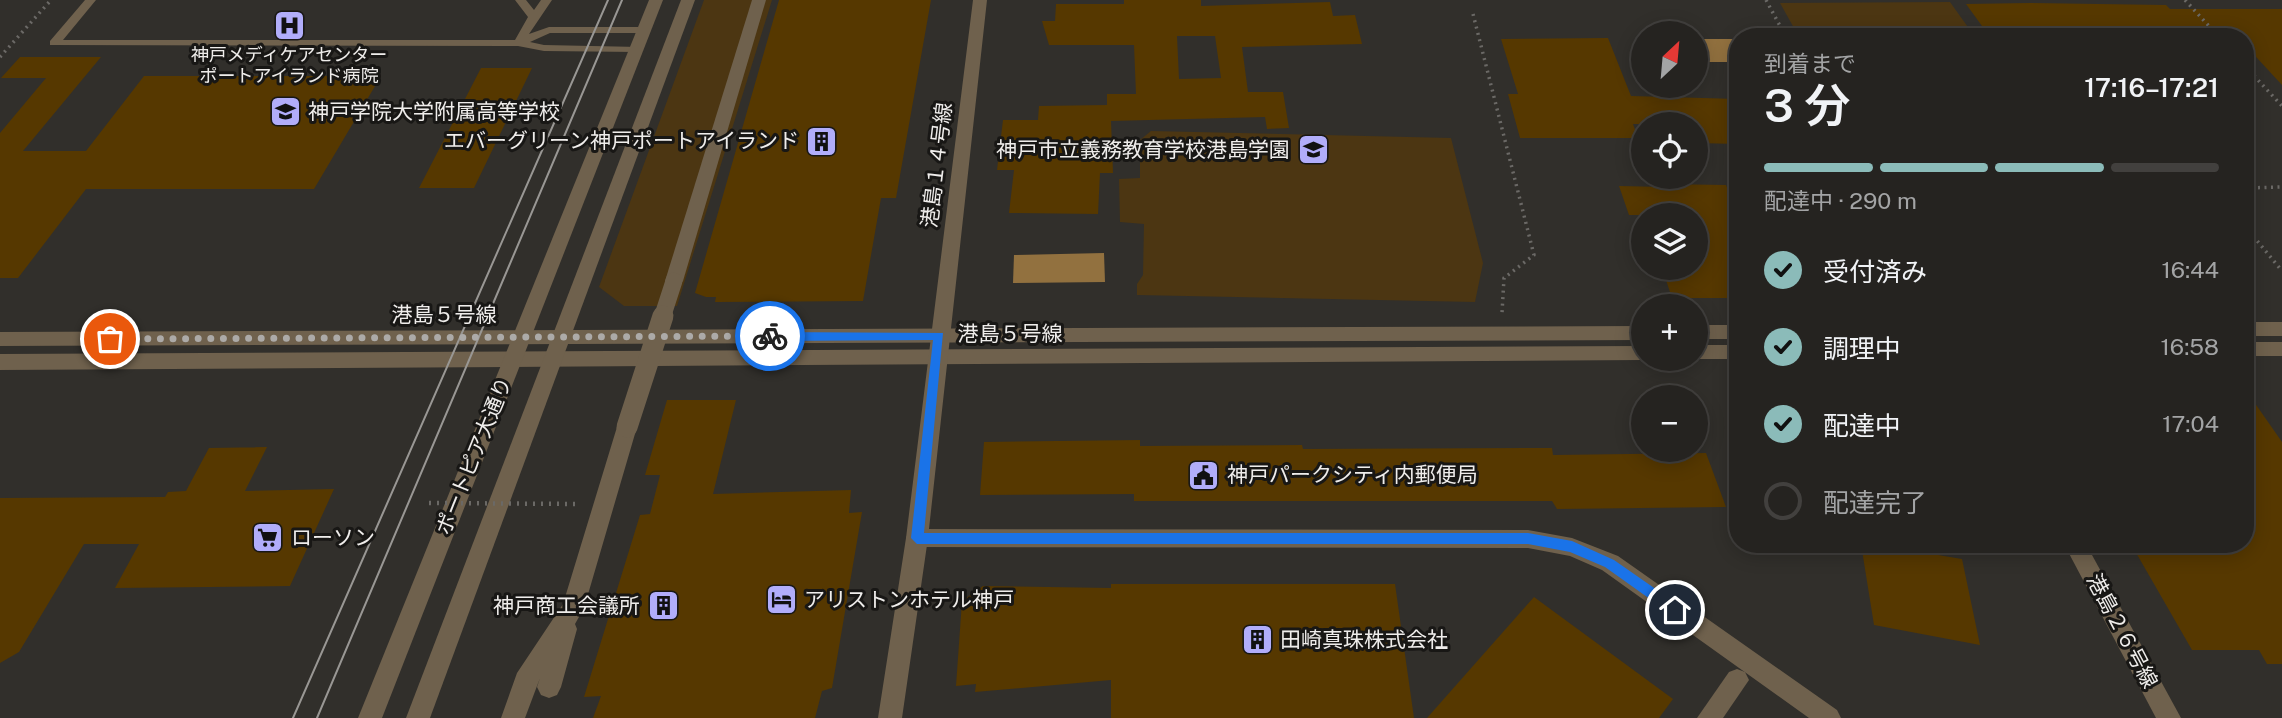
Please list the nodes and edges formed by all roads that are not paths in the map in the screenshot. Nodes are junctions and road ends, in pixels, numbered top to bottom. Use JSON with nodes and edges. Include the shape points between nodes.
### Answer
{"nodes":[{"id":1,"x":90,"y":0,"type":"edge"},
{"id":2,"x":520,"y":0,"type":"edge"},
{"id":3,"x":547,"y":0,"type":"edge"},
{"id":4,"x":656,"y":0,"type":"edge"},
{"id":5,"x":688,"y":0,"type":"edge"},
{"id":6,"x":759,"y":0,"type":"edge"},
{"id":7,"x":980,"y":0,"type":"edge"},
{"id":8,"x":534,"y":17,"type":"junction"},
{"id":9,"x":644,"y":30,"type":"junction"},
{"id":10,"x":518,"y":43,"type":"junction"},
{"id":11,"x":636,"y":49,"type":"junction"},
{"id":12,"x":674,"y":281,"type":"joint"},
{"id":13,"x":2254,"y":329,"type":"edge"},
{"id":14,"x":2282,"y":329,"type":"edge"},
{"id":15,"x":1631,"y":332,"type":"edge"},
{"id":16,"x":1708,"y":332,"type":"edge"},
{"id":17,"x":1729,"y":332,"type":"edge"},
{"id":18,"x":564,"y":337,"type":"junction"},
{"id":19,"x":521,"y":338,"type":"junction"},
{"id":20,"x":0,"y":339,"type":"edge"},
{"id":21,"x":938,"y":346,"type":"junction"},
{"id":22,"x":2254,"y":349,"type":"edge"},
{"id":23,"x":2282,"y":349,"type":"edge"},
{"id":24,"x":1708,"y":352,"type":"edge"},
{"id":25,"x":1729,"y":352,"type":"edge"},
{"id":26,"x":1631,"y":353,"type":"edge"},
{"id":27,"x":512,"y":359,"type":"junction"},
{"id":28,"x":555,"y":359,"type":"junction"},
{"id":29,"x":0,"y":362,"type":"edge"},
{"id":30,"x":917,"y":538,"type":"junction"},
{"id":31,"x":2081,"y":553,"type":"edge"},
{"id":32,"x":573,"y":608,"type":"junction"},
{"id":33,"x":1737,"y":680,"type":"dead end"},
{"id":34,"x":549,"y":687,"type":"dead end"},
{"id":35,"x":370,"y":718,"type":"edge"},
{"id":36,"x":418,"y":718,"type":"edge"},
{"id":37,"x":513,"y":718,"type":"edge"},
{"id":38,"x":890,"y":718,"type":"edge"},
{"id":39,"x":1709,"y":718,"type":"edge"},
{"id":40,"x":1829,"y":718,"type":"edge"},
{"id":41,"x":2169,"y":718,"type":"edge"}],
"edges":[{"from":1,"to":10,"type":"lane","via":[[54,43]]},
{"from":2,"to":8,"type":"lane"},
{"from":3,"to":8,"type":"lane"},
{"from":4,"to":9,"type":"street","name":"ポートピア大通り"},
{"from":5,"to":18,"type":"street","name":"ポートピア大通り"},
{"from":6,"to":12,"type":"street"},
{"from":7,"to":21,"type":"street","name":"港島１４号線"},
{"from":8,"to":10,"type":"lane"},
{"from":9,"to":10,"type":"lane","via":[[549,30]]},
{"from":9,"to":11,"type":"street","name":"ポートピア大通り"},
{"from":10,"to":11,"type":"lane","via":[[544,48]]},
{"from":11,"to":19,"type":"street","name":"ポートピア大通り"},
{"from":12,"to":32,"type":"street","bridge":true},
{"from":13,"to":14,"type":"street"},
{"from":15,"to":21,"type":"street","name":"港島５号線"},
{"from":16,"to":17,"type":"street"},
{"from":18,"to":19,"type":"street","name":"港島５号線"},
{"from":18,"to":21,"type":"street","name":"港島５号線"},
{"from":18,"to":28,"type":"street","name":"ポートピア大通り"},
{"from":19,"to":20,"type":"street","name":"港島５号線"},
{"from":19,"to":27,"type":"street","name":"ポートピア大通り"},
{"from":21,"to":26,"type":"street","name":"港島５号線"},
{"from":21,"to":28,"type":"street","name":"港島５号線"},
{"from":21,"to":30,"type":"street","name":"港島１４号線"},
{"from":22,"to":23,"type":"street"},
{"from":24,"to":25,"type":"street"},
{"from":27,"to":28,"type":"street","name":"港島５号線"},
{"from":27,"to":29,"type":"street","name":"港島５号線"},
{"from":27,"to":35,"type":"street","name":"ポートピア大通り"},
{"from":28,"to":36,"type":"street","name":"ポートピア大通り"},
{"from":30,"to":38,"type":"street","name":"港島１４号線"},
{"from":30,"to":40,"type":"street","via":[[1528,539],[1572,547],[1610,564]]},
{"from":31,"to":41,"type":"street","name":"港島２６号線"},
{"from":32,"to":34,"type":"street"},
{"from":32,"to":37,"type":"street","via":[[525,681]]},
{"from":33,"to":39,"type":"street"}]}
